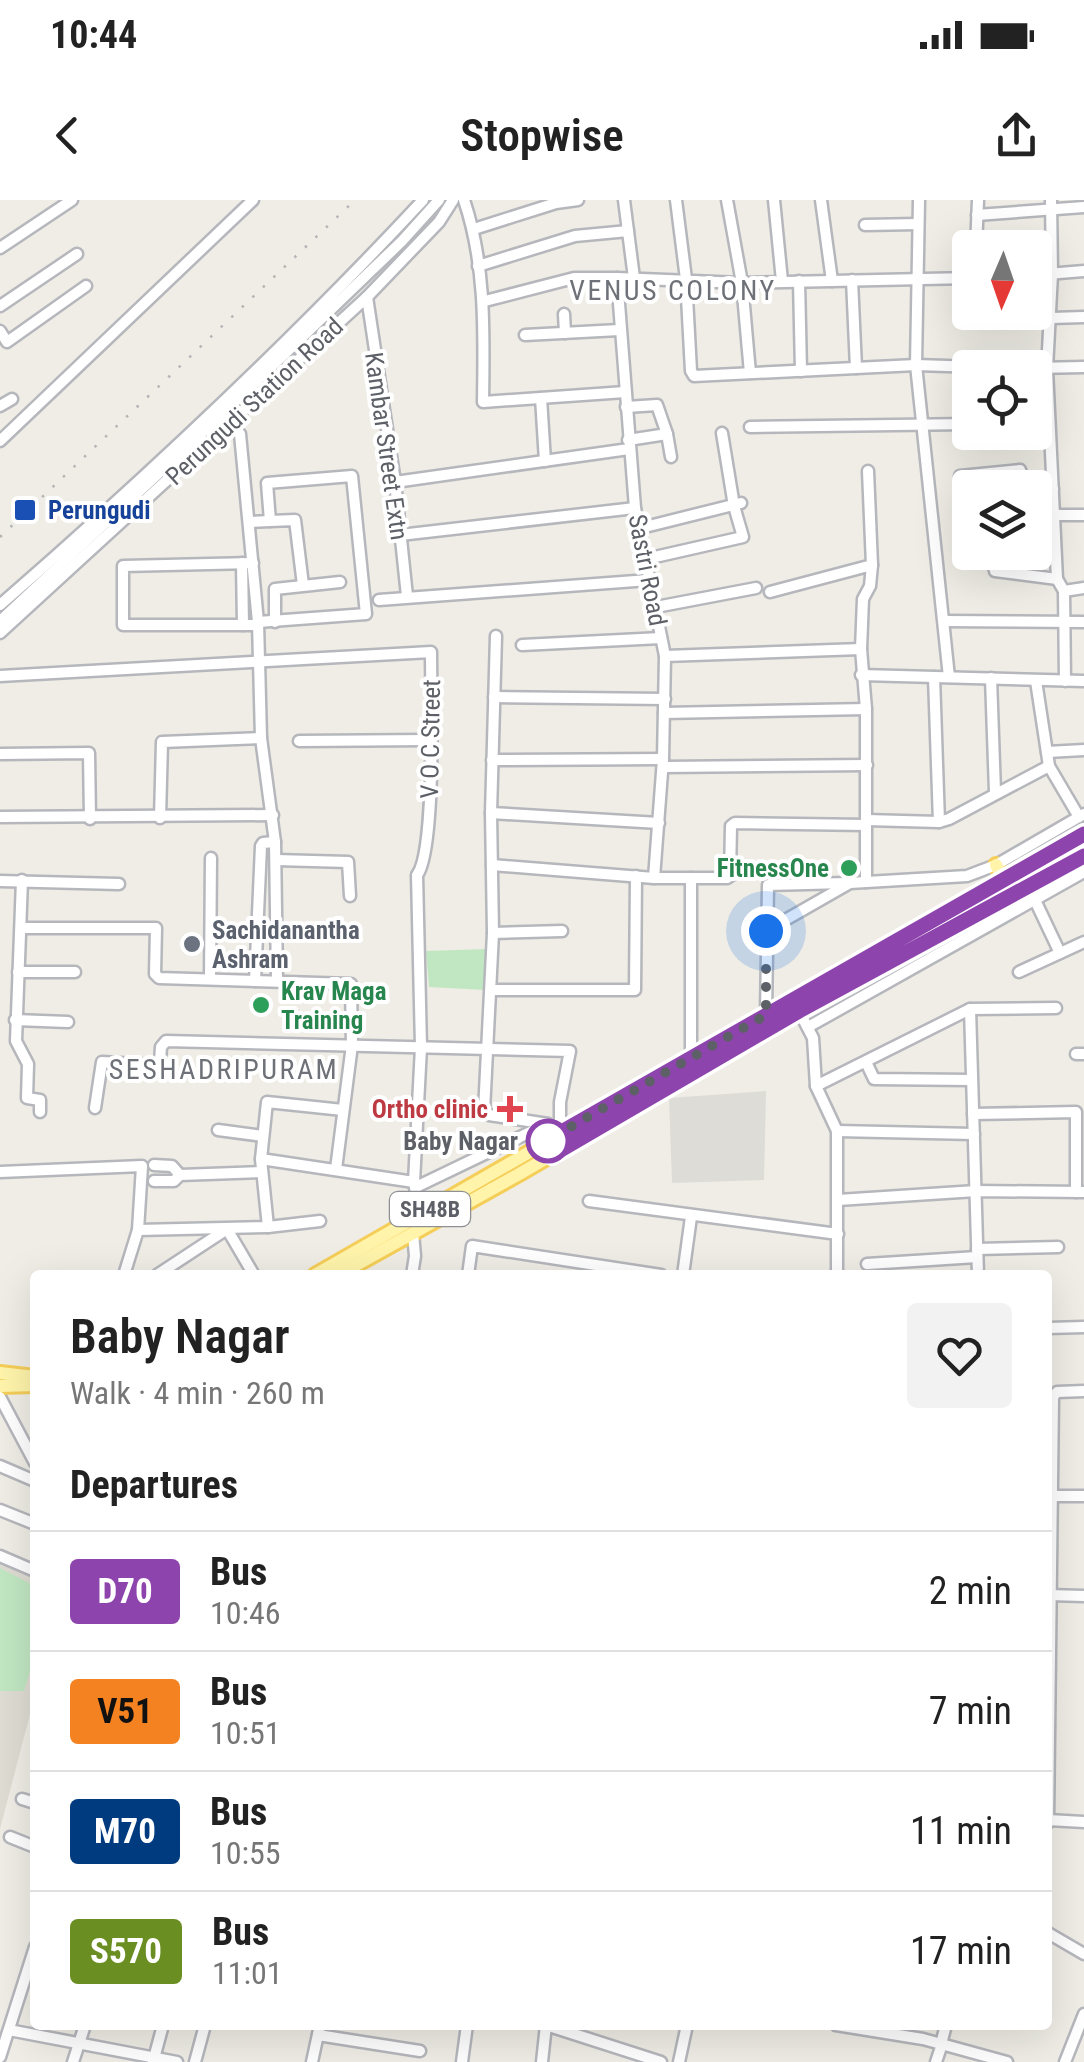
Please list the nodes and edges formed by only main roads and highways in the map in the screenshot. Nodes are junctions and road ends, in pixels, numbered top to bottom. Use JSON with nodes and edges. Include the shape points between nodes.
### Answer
{"nodes":[{"id":1,"x":1084,"y":834,"type":"edge"},
{"id":2,"x":1084,"y":848,"type":"edge"},
{"id":3,"x":1037,"y":863,"type":"junction"},
{"id":4,"x":1079,"y":864,"type":"edge"},
{"id":5,"x":996,"y":865,"type":"road end"},
{"id":6,"x":1004,"y":882,"type":"junction"},
{"id":7,"x":1011,"y":896,"type":"junction"},
{"id":8,"x":548,"y":1149,"type":"junction"},
{"id":9,"x":324,"y":1270,"type":"edge"},
{"id":10,"x":347,"y":1270,"type":"edge"},
{"id":11,"x":0,"y":1373,"type":"edge"},
{"id":12,"x":30,"y":1376,"type":"edge"},
{"id":13,"x":30,"y":1387,"type":"edge"},
{"id":14,"x":0,"y":1397,"type":"edge"}],
"edges":[{"from":1,"to":3,"type":"main road","number":"SH48B"},
{"from":2,"to":4,"type":"main road"},
{"from":3,"to":4,"type":"main road"},
{"from":3,"to":6,"type":"main road","number":"SH48B"},
{"from":4,"to":7,"type":"main road","number":"SH48B"},
{"from":5,"to":6,"type":"main road"},
{"from":6,"to":7,"type":"main road"},
{"from":6,"to":8,"type":"main road","number":"SH48B","via":[[691,1059],[558,1125]]},
{"from":7,"to":8,"type":"main road","number":"SH48B"},
{"from":8,"to":9,"type":"main road","number":"SH48B"},
{"from":8,"to":10,"type":"main road","number":"SH48B"},
{"from":11,"to":12,"type":"main road"},
{"from":13,"to":14,"type":"main road"}]}
